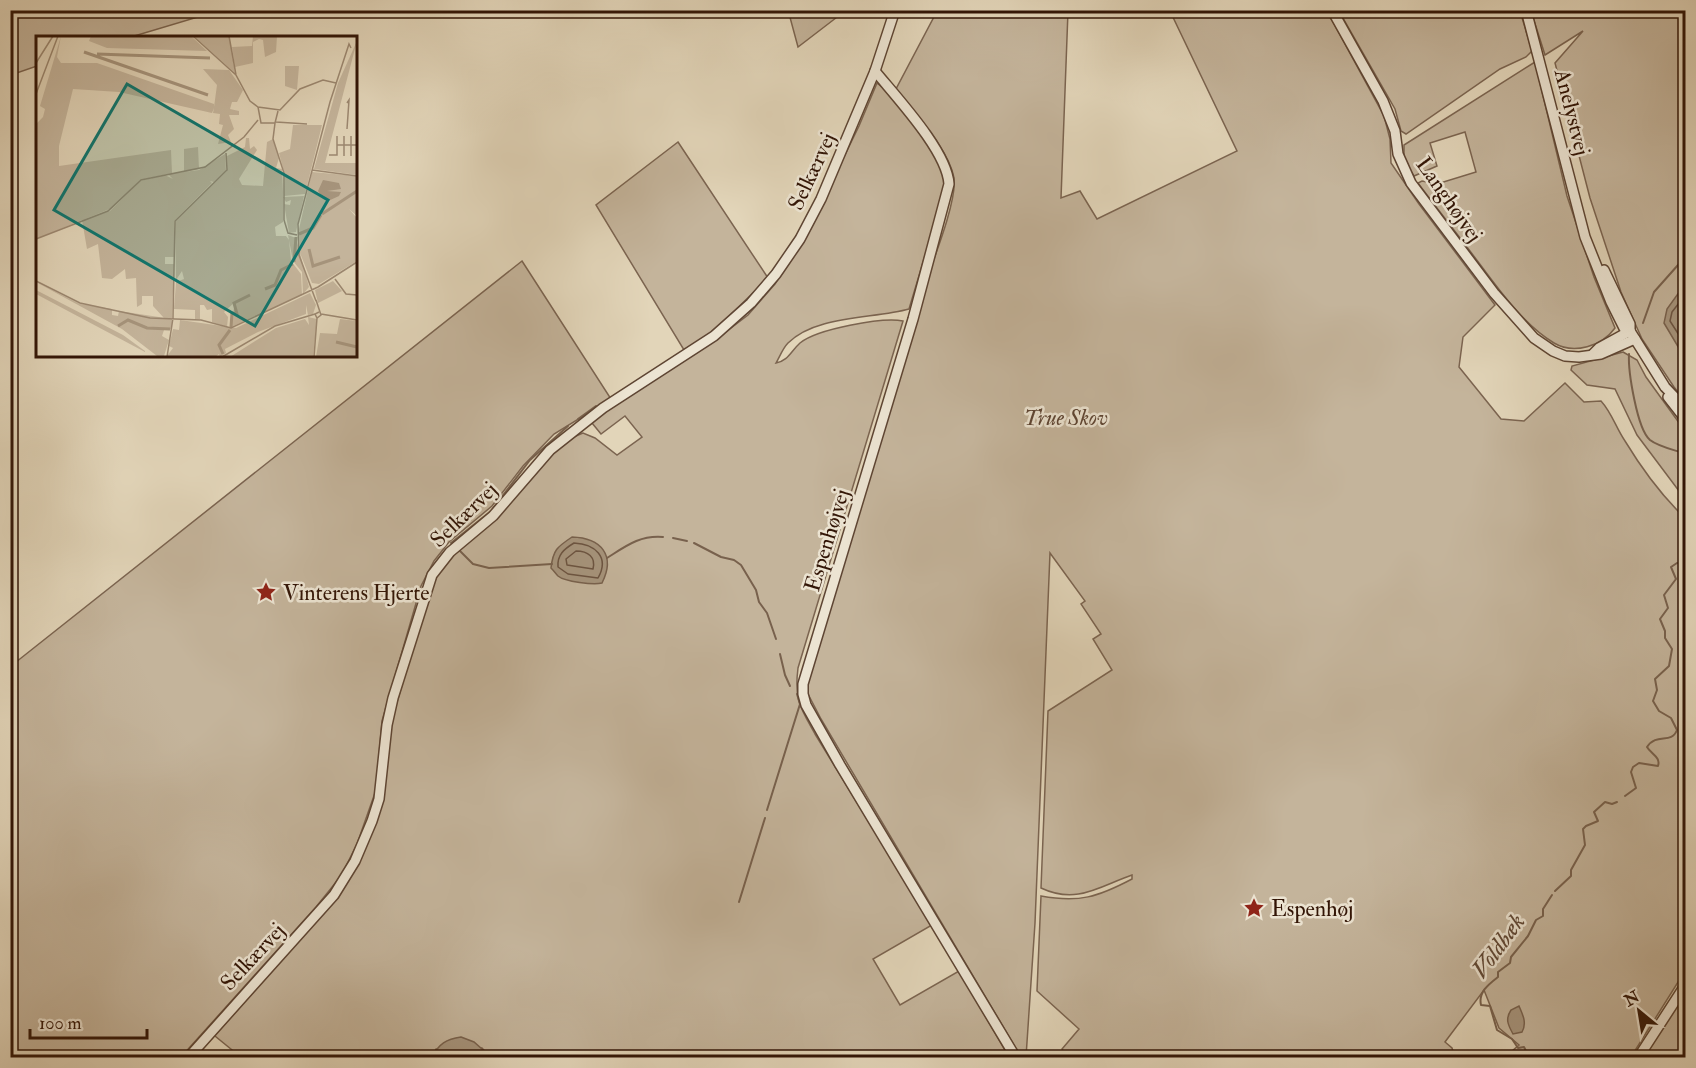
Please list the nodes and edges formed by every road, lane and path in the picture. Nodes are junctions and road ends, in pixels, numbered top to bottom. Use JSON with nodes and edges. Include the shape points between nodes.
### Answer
{"nodes":[{"id":1,"x":895,"y":10,"type":"edge"},
{"id":2,"x":1332,"y":10,"type":"edge"},
{"id":3,"x":1526,"y":10,"type":"edge"},
{"id":4,"x":875,"y":71,"type":"junction"},
{"id":5,"x":1632,"y":335,"type":"junction"},
{"id":6,"x":1665,"y":387,"type":"junction"},
{"id":7,"x":1686,"y":409,"type":"edge"},
{"id":8,"x":1686,"y":420,"type":"edge"},
{"id":9,"x":1686,"y":984,"type":"edge"},
{"id":10,"x":188,"y":1058,"type":"edge"},
{"id":11,"x":1016,"y":1058,"type":"edge"},
{"id":12,"x":1638,"y":1058,"type":"edge"}],
"edges":[{"from":1,"to":4,"type":"street"},
{"from":2,"to":5,"type":"street","name":"Langhøjvej","via":[[1383,101],[1404,171],[1494,293],[1544,346],[1569,357],[1593,354]]},
{"from":3,"to":5,"type":"street","name":"Anelystvej","via":[[1585,237],[1611,302]]},
{"from":4,"to":10,"type":"street","name":"Selkærvej","via":[[800,239],[751,303],[714,336],[603,408],[550,450],[493,516],[440,563],[423,601],[393,699],[379,799],[364,845],[334,895]]},
{"from":4,"to":11,"type":"street","name":"Espenhøjvej","via":[[936,150],[949,184],[803,694],[840,765]]},
{"from":5,"to":6,"type":"street","name":"Anelystvej"},
{"from":6,"to":7,"type":"street","name":"Anelystvej"},
{"from":6,"to":8,"type":"street","name":"Anelystvej","via":[[1664,393]]},
{"from":9,"to":12,"type":"street"}]}
